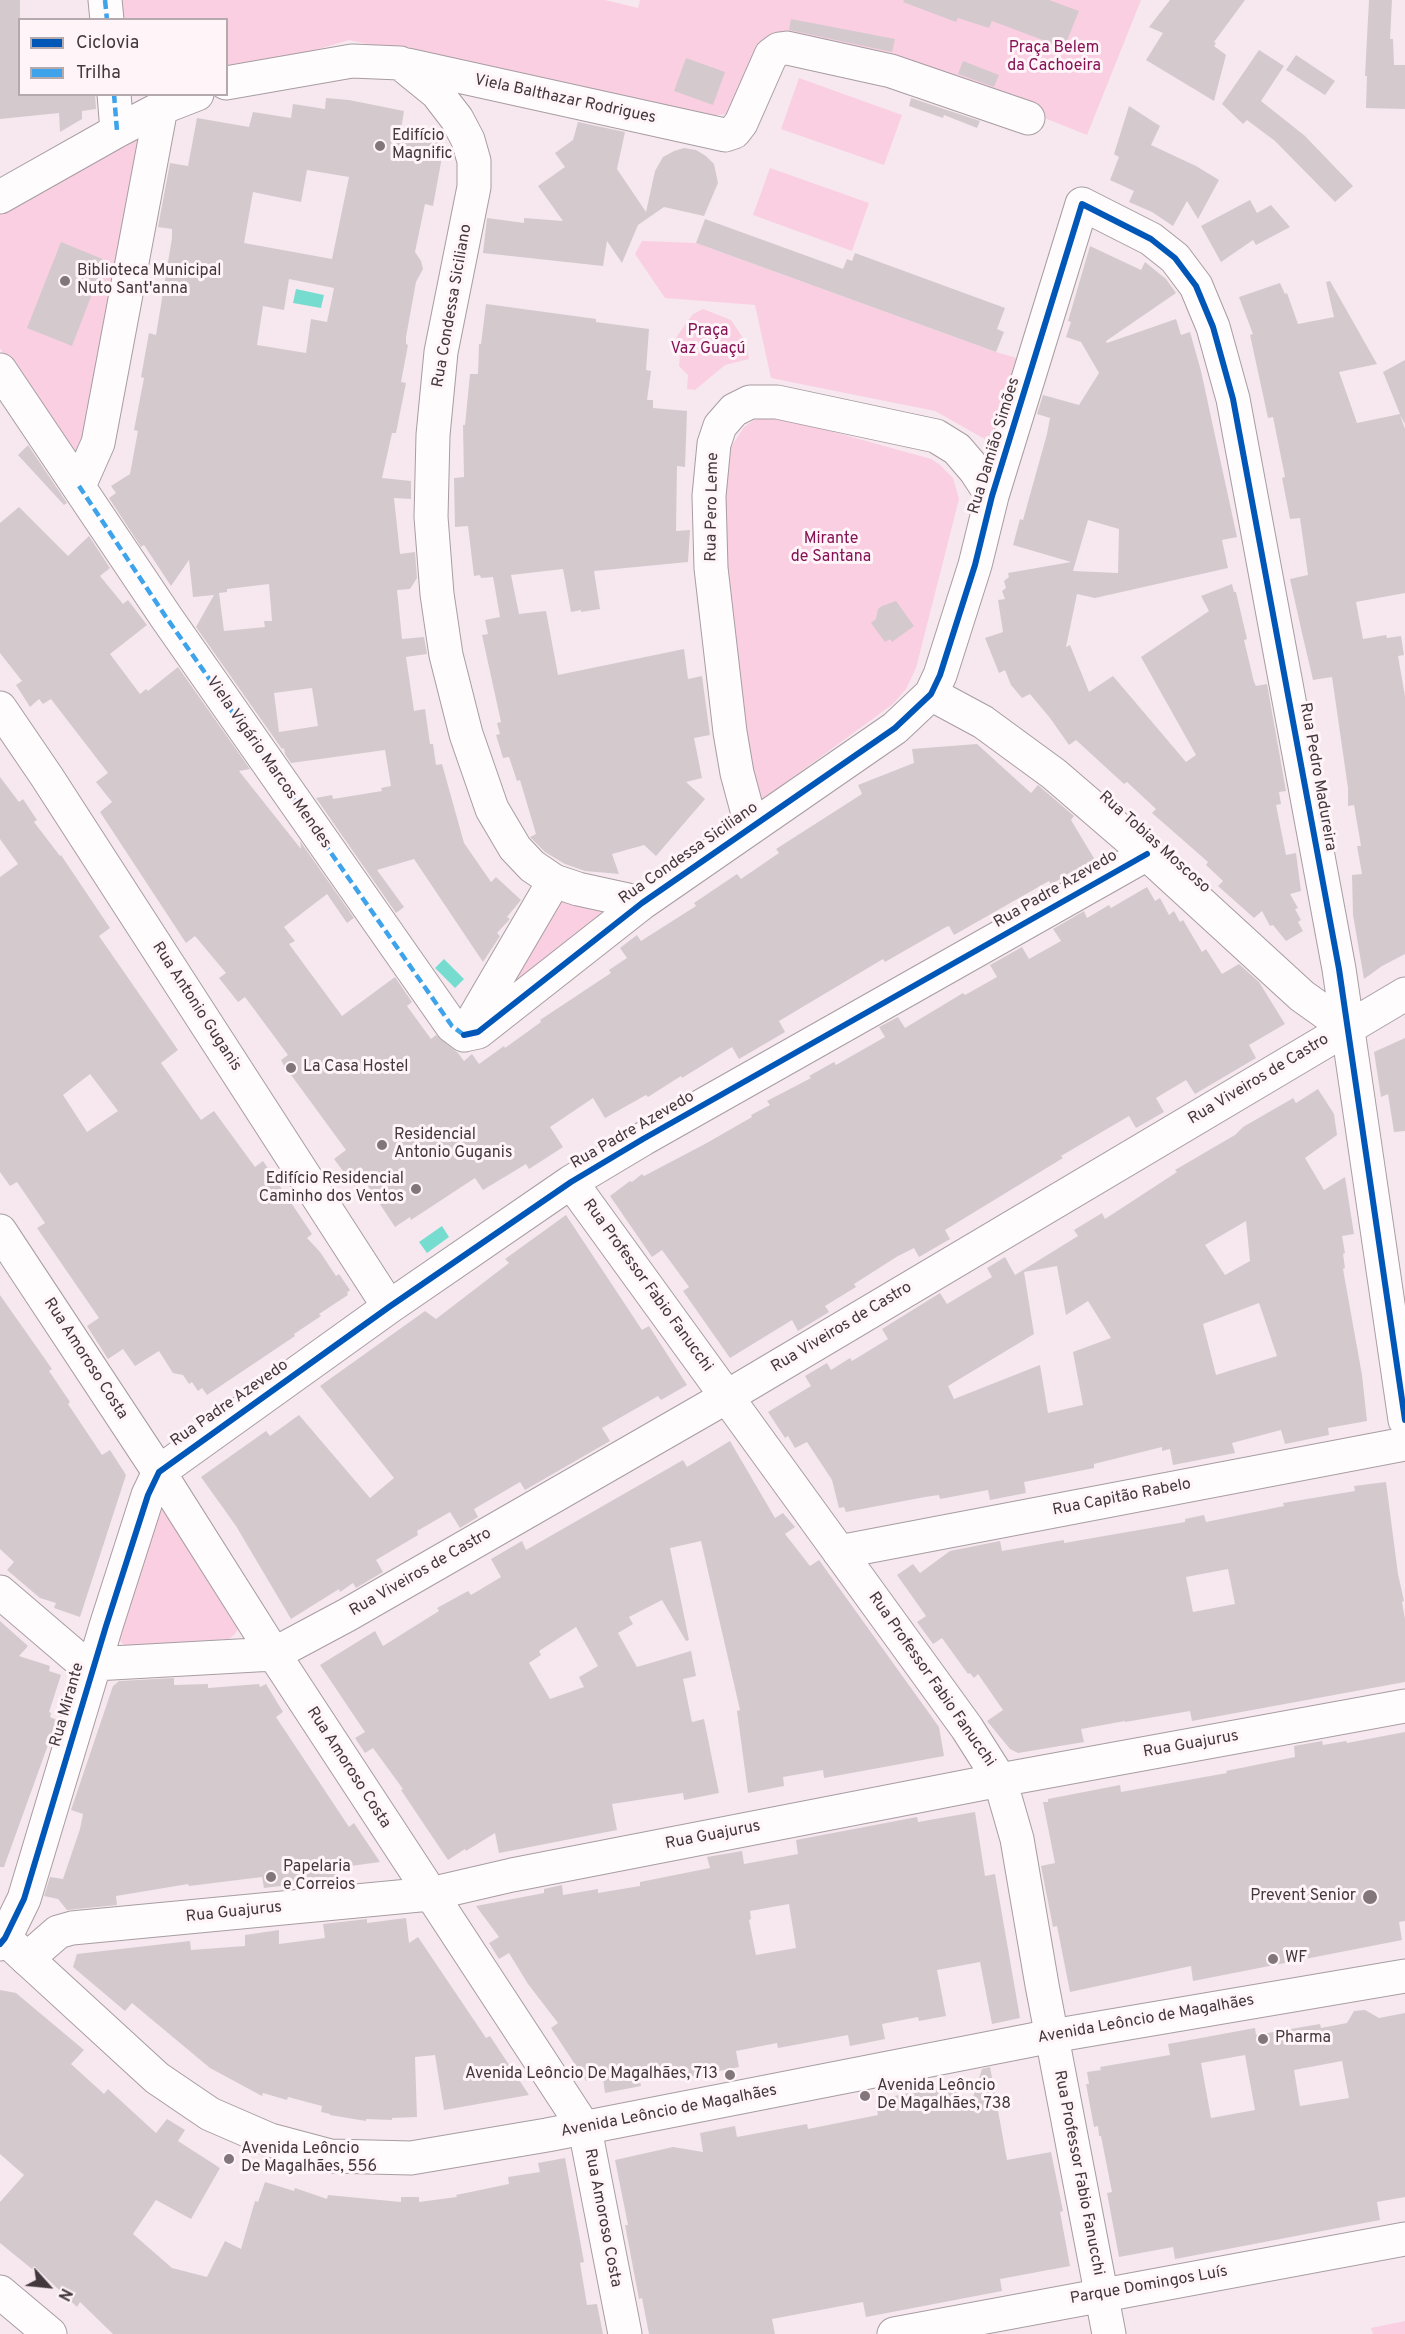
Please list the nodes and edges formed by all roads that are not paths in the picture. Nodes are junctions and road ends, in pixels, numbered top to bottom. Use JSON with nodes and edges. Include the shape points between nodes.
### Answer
{"nodes":[{"id":1,"x":105,"y":0,"type":"edge"},
{"id":2,"x":107,"y":18,"type":"edge"},
{"id":3,"x":400,"y":63,"type":"junction"},
{"id":4,"x":228,"y":83,"type":"edge"},
{"id":5,"x":114,"y":96,"type":"edge"},
{"id":6,"x":192,"y":96,"type":"edge"},
{"id":7,"x":161,"y":108,"type":"junction"},
{"id":8,"x":1028,"y":118,"type":"dead end"},
{"id":9,"x":117,"y":131,"type":"junction"},
{"id":10,"x":0,"y":197,"type":"edge"},
{"id":11,"x":1082,"y":204,"type":"joint"},
{"id":12,"x":0,"y":370,"type":"edge"},
{"id":13,"x":79,"y":486,"type":"junction"},
{"id":14,"x":993,"y":496,"type":"junction"},
{"id":15,"x":931,"y":694,"type":"junction"},
{"id":16,"x":0,"y":708,"type":"edge"},
{"id":17,"x":751,"y":825,"type":"junction"},
{"id":18,"x":1147,"y":854,"type":"junction"},
{"id":19,"x":554,"y":881,"type":"junction"},
{"id":20,"x":642,"y":903,"type":"junction"},
{"id":21,"x":1333,"y":946,"type":"junction"},
{"id":22,"x":1405,"y":994,"type":"edge"},
{"id":23,"x":1302,"y":996,"type":"junction"},
{"id":24,"x":1347,"y":1028,"type":"junction"},
{"id":25,"x":464,"y":1035,"type":"junction"},
{"id":26,"x":571,"y":1182,"type":"junction"},
{"id":27,"x":0,"y":1231,"type":"edge"},
{"id":28,"x":389,"y":1307,"type":"junction"},
{"id":29,"x":728,"y":1396,"type":"junction"},
{"id":30,"x":1405,"y":1420,"type":"edge"},
{"id":31,"x":1405,"y":1444,"type":"edge"},
{"id":32,"x":159,"y":1472,"type":"junction"},
{"id":33,"x":839,"y":1552,"type":"junction"},
{"id":34,"x":0,"y":1592,"type":"edge"},
{"id":35,"x":274,"y":1654,"type":"junction"},
{"id":36,"x":94,"y":1664,"type":"junction"},
{"id":37,"x":1405,"y":1706,"type":"edge"},
{"id":38,"x":1000,"y":1780,"type":"junction"},
{"id":39,"x":430,"y":1894,"type":"junction"},
{"id":40,"x":8,"y":1944,"type":"edge"},
{"id":41,"x":1405,"y":1976,"type":"edge"},
{"id":42,"x":1052,"y":2036,"type":"junction"},
{"id":43,"x":585,"y":2129,"type":"junction"},
{"id":44,"x":1405,"y":2239,"type":"edge"},
{"id":45,"x":0,"y":2292,"type":"edge"},
{"id":46,"x":1101,"y":2294,"type":"junction"},
{"id":47,"x":50,"y":2334,"type":"edge"},
{"id":48,"x":625,"y":2334,"type":"edge"},
{"id":49,"x":894,"y":2334,"type":"edge"},
{"id":50,"x":1109,"y":2334,"type":"edge"}],
"edges":[{"from":1,"to":2,"type":"street"},
{"from":3,"to":4,"type":"street","via":[[352,61]]},
{"from":3,"to":8,"type":"street","name":"Viela Balthazar Rodrigues","via":[[730,135],[741,123],[771,55],[787,48],[891,70]]},
{"from":3,"to":19,"type":"street","name":"Rua Condessa Siciliano","via":[[437,93],[457,119],[474,161],[474,187],[441,352],[433,435],[431,517],[436,594],[446,655],[466,734],[492,809],[515,848]]},
{"from":5,"to":9,"type":"street"},
{"from":6,"to":7,"type":"street"},
{"from":7,"to":9,"type":"street"},
{"from":7,"to":13,"type":"street","via":[[98,442]]},
{"from":9,"to":10,"type":"street"},
{"from":11,"to":14,"type":"street","name":"Rua Damião Simões"},
{"from":11,"to":21,"type":"street","name":"Rua Pedro Madureira","via":[[1151,239],[1175,258],[1196,286],[1213,327],[1233,399]]},
{"from":12,"to":13,"type":"street","name":"Viela Vigário Marcos Mendes"},
{"from":13,"to":25,"type":"street","name":"Viela Vigário Marcos Mendes","via":[[452,1026]]},
{"from":14,"to":15,"type":"street","name":"Rua Damião Simões","via":[[975,565]]},
{"from":14,"to":17,"type":"street","name":"Rua Pero Leme","via":[[957,449],[936,436],[777,402],[750,402],[734,410],[720,426],[714,444],[710,496],[711,568],[730,732]]},
{"from":15,"to":17,"type":"street","name":"Rua Condessa Siciliano","via":[[895,728]]},
{"from":15,"to":18,"type":"street","name":"Rua Tobias Moscoso","via":[[983,722],[1046,767]]},
{"from":16,"to":28,"type":"street","name":"Rua Antonio Guganis"},
{"from":17,"to":20,"type":"street","name":"Rua Condessa Siciliano"},
{"from":18,"to":23,"type":"street","name":"Rua Tobias Moscoso"},
{"from":18,"to":26,"type":"street","name":"Rua Padre Azevedo"},
{"from":19,"to":20,"type":"street","name":"Rua Condessa Siciliano"},
{"from":19,"to":25,"type":"street"},
{"from":20,"to":25,"type":"street","name":"Rua Condessa Siciliano","via":[[478,1032]]},
{"from":21,"to":23,"type":"street","via":[[1323,974]]},
{"from":21,"to":24,"type":"street","name":"Rua Pedro Madureira"},
{"from":22,"to":24,"type":"street","name":"Rua Viveiros de Castro"},
{"from":23,"to":24,"type":"street","name":"Rua Tobias Moscoso"},
{"from":24,"to":29,"type":"street","name":"Rua Viveiros de Castro"},
{"from":24,"to":30,"type":"street","name":"Rua Pedro Madureira"},
{"from":26,"to":28,"type":"street","name":"Rua Padre Azevedo"},
{"from":26,"to":29,"type":"street","name":"Rua Professor Fabio Fanucchi"},
{"from":27,"to":32,"type":"street","name":"Rua Amoroso Costa"},
{"from":28,"to":32,"type":"street","name":"Rua Padre Azevedo"},
{"from":29,"to":33,"type":"street","name":"Rua Professor Fabio Fanucchi"},
{"from":29,"to":35,"type":"street","name":"Rua Viveiros de Castro"},
{"from":31,"to":33,"type":"street","name":"Rua Capitão Rabelo"},
{"from":32,"to":35,"type":"street","name":"Rua Amoroso Costa"},
{"from":32,"to":36,"type":"street","name":"Rua Mirante","via":[[148,1495]]},
{"from":33,"to":38,"type":"street","name":"Rua Professor Fabio Fanucchi","via":[[967,1728]]},
{"from":34,"to":36,"type":"street","via":[[76,1657]]},
{"from":35,"to":36,"type":"street"},
{"from":35,"to":39,"type":"street","name":"Rua Amoroso Costa"},
{"from":36,"to":40,"type":"street","name":"Rua Mirante"},
{"from":37,"to":38,"type":"street","name":"Rua Guajurus"},
{"from":38,"to":39,"type":"street","name":"Rua Guajurus"},
{"from":38,"to":42,"type":"street","name":"Rua Professor Fabio Fanucchi","via":[[1017,1839]]},
{"from":39,"to":40,"type":"street","name":"Rua Guajurus","via":[[72,1928]]},
{"from":39,"to":43,"type":"street","name":"Rua Amoroso Costa"},
{"from":40,"to":43,"type":"street","name":"Avenida Leôncio de Magalhães","via":[[157,2078],[210,2114],[270,2140],[330,2156],[411,2158]]},
{"from":41,"to":42,"type":"street","name":"Avenida Leôncio de Magalhães"},
{"from":42,"to":43,"type":"street","name":"Avenida Leôncio de Magalhães"},
{"from":42,"to":46,"type":"street","name":"Rua Professor Fabio Fanucchi"},
{"from":43,"to":48,"type":"street","name":"Rua Amoroso Costa"},
{"from":44,"to":46,"type":"street","name":"Parque Domingos Luís"},
{"from":45,"to":47,"type":"street"},
{"from":46,"to":49,"type":"street","name":"Parque Domingos Luís"},
{"from":46,"to":50,"type":"street","name":"Rua Professor Fabio Fanucchi"}]}
